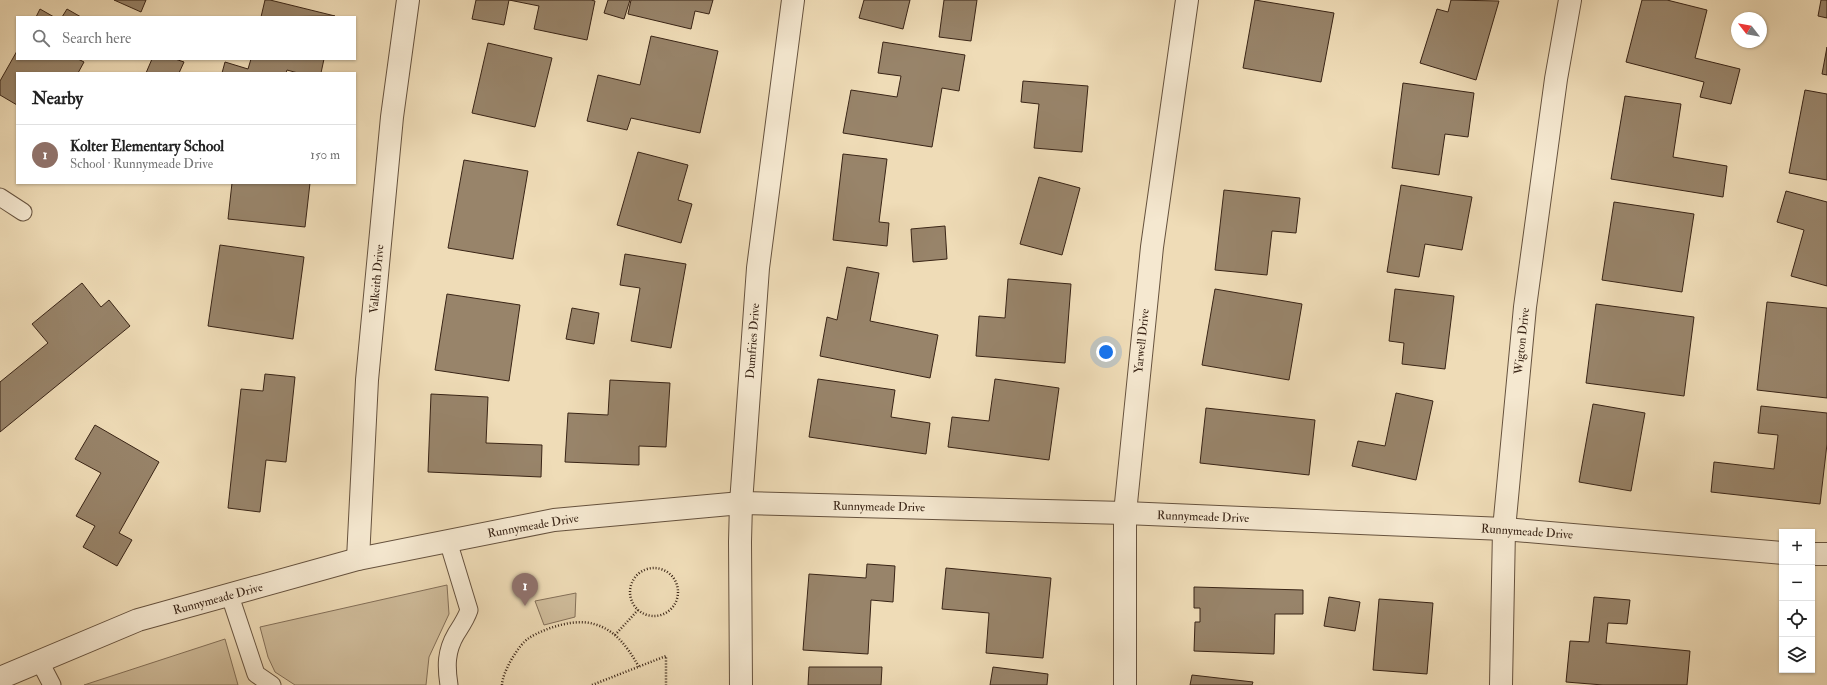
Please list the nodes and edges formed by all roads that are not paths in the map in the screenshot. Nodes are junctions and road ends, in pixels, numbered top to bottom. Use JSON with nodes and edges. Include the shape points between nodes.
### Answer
{"nodes":[{"id":1,"x":408,"y":0,"type":"edge"},
{"id":2,"x":794,"y":0,"type":"edge"},
{"id":3,"x":1187,"y":0,"type":"edge"},
{"id":4,"x":1570,"y":0,"type":"edge"},
{"id":5,"x":0,"y":197,"type":"edge"},
{"id":6,"x":23,"y":212,"type":"dead end"},
{"id":7,"x":741,"y":503,"type":"junction"},
{"id":8,"x":1125,"y":513,"type":"junction"},
{"id":9,"x":1504,"y":529,"type":"junction"},
{"id":10,"x":448,"y":541,"type":"junction"},
{"id":11,"x":1779,"y":553,"type":"edge"},
{"id":12,"x":1815,"y":554,"type":"edge"},
{"id":13,"x":1827,"y":554,"type":"edge"},
{"id":14,"x":358,"y":559,"type":"junction"},
{"id":15,"x":230,"y":596,"type":"junction"},
{"id":16,"x":40,"y":662,"type":"junction"},
{"id":17,"x":0,"y":678,"type":"edge"},
{"id":18,"x":52,"y":685,"type":"edge"},
{"id":19,"x":272,"y":685,"type":"edge"},
{"id":20,"x":449,"y":685,"type":"edge"},
{"id":21,"x":741,"y":685,"type":"edge"},
{"id":22,"x":1125,"y":685,"type":"edge"},
{"id":23,"x":1501,"y":685,"type":"edge"}],
"edges":[{"from":1,"to":14,"type":"street","name":"Valkeith Drive","via":[[392,117],[367,380]]},
{"from":2,"to":7,"type":"street","name":"Dumfries Drive","via":[[758,268]]},
{"from":3,"to":8,"type":"street","name":"Yarwell Drive","via":[[1152,247]]},
{"from":4,"to":9,"type":"street","name":"Wigton Drive","via":[[1556,79],[1525,307]]},
{"from":5,"to":6,"type":"lane"},
{"from":7,"to":8,"type":"street","name":"Runnymeade Drive"},
{"from":7,"to":10,"type":"street","name":"Runnymeade Drive","via":[[554,520]]},
{"from":7,"to":21,"type":"street","name":"Dumfries Drive"},
{"from":8,"to":9,"type":"street","name":"Runnymeade Drive"},
{"from":8,"to":22,"type":"street","name":"Yarwell Drive"},
{"from":9,"to":11,"type":"street","name":"Runnymeade Drive"},
{"from":9,"to":23,"type":"street","name":"Wigton Drive"},
{"from":10,"to":14,"type":"street","name":"Runnymeade Drive"},
{"from":10,"to":20,"type":"lane","via":[[469,610],[446,657]]},
{"from":12,"to":13,"type":"street"},
{"from":14,"to":15,"type":"street","name":"Runnymeade Drive"},
{"from":15,"to":16,"type":"street","name":"Runnymeade Drive","via":[[138,620]]},
{"from":15,"to":19,"type":"lane","via":[[256,674]]},
{"from":16,"to":17,"type":"street","name":"Runnymeade Drive"},
{"from":16,"to":18,"type":"lane"}]}
